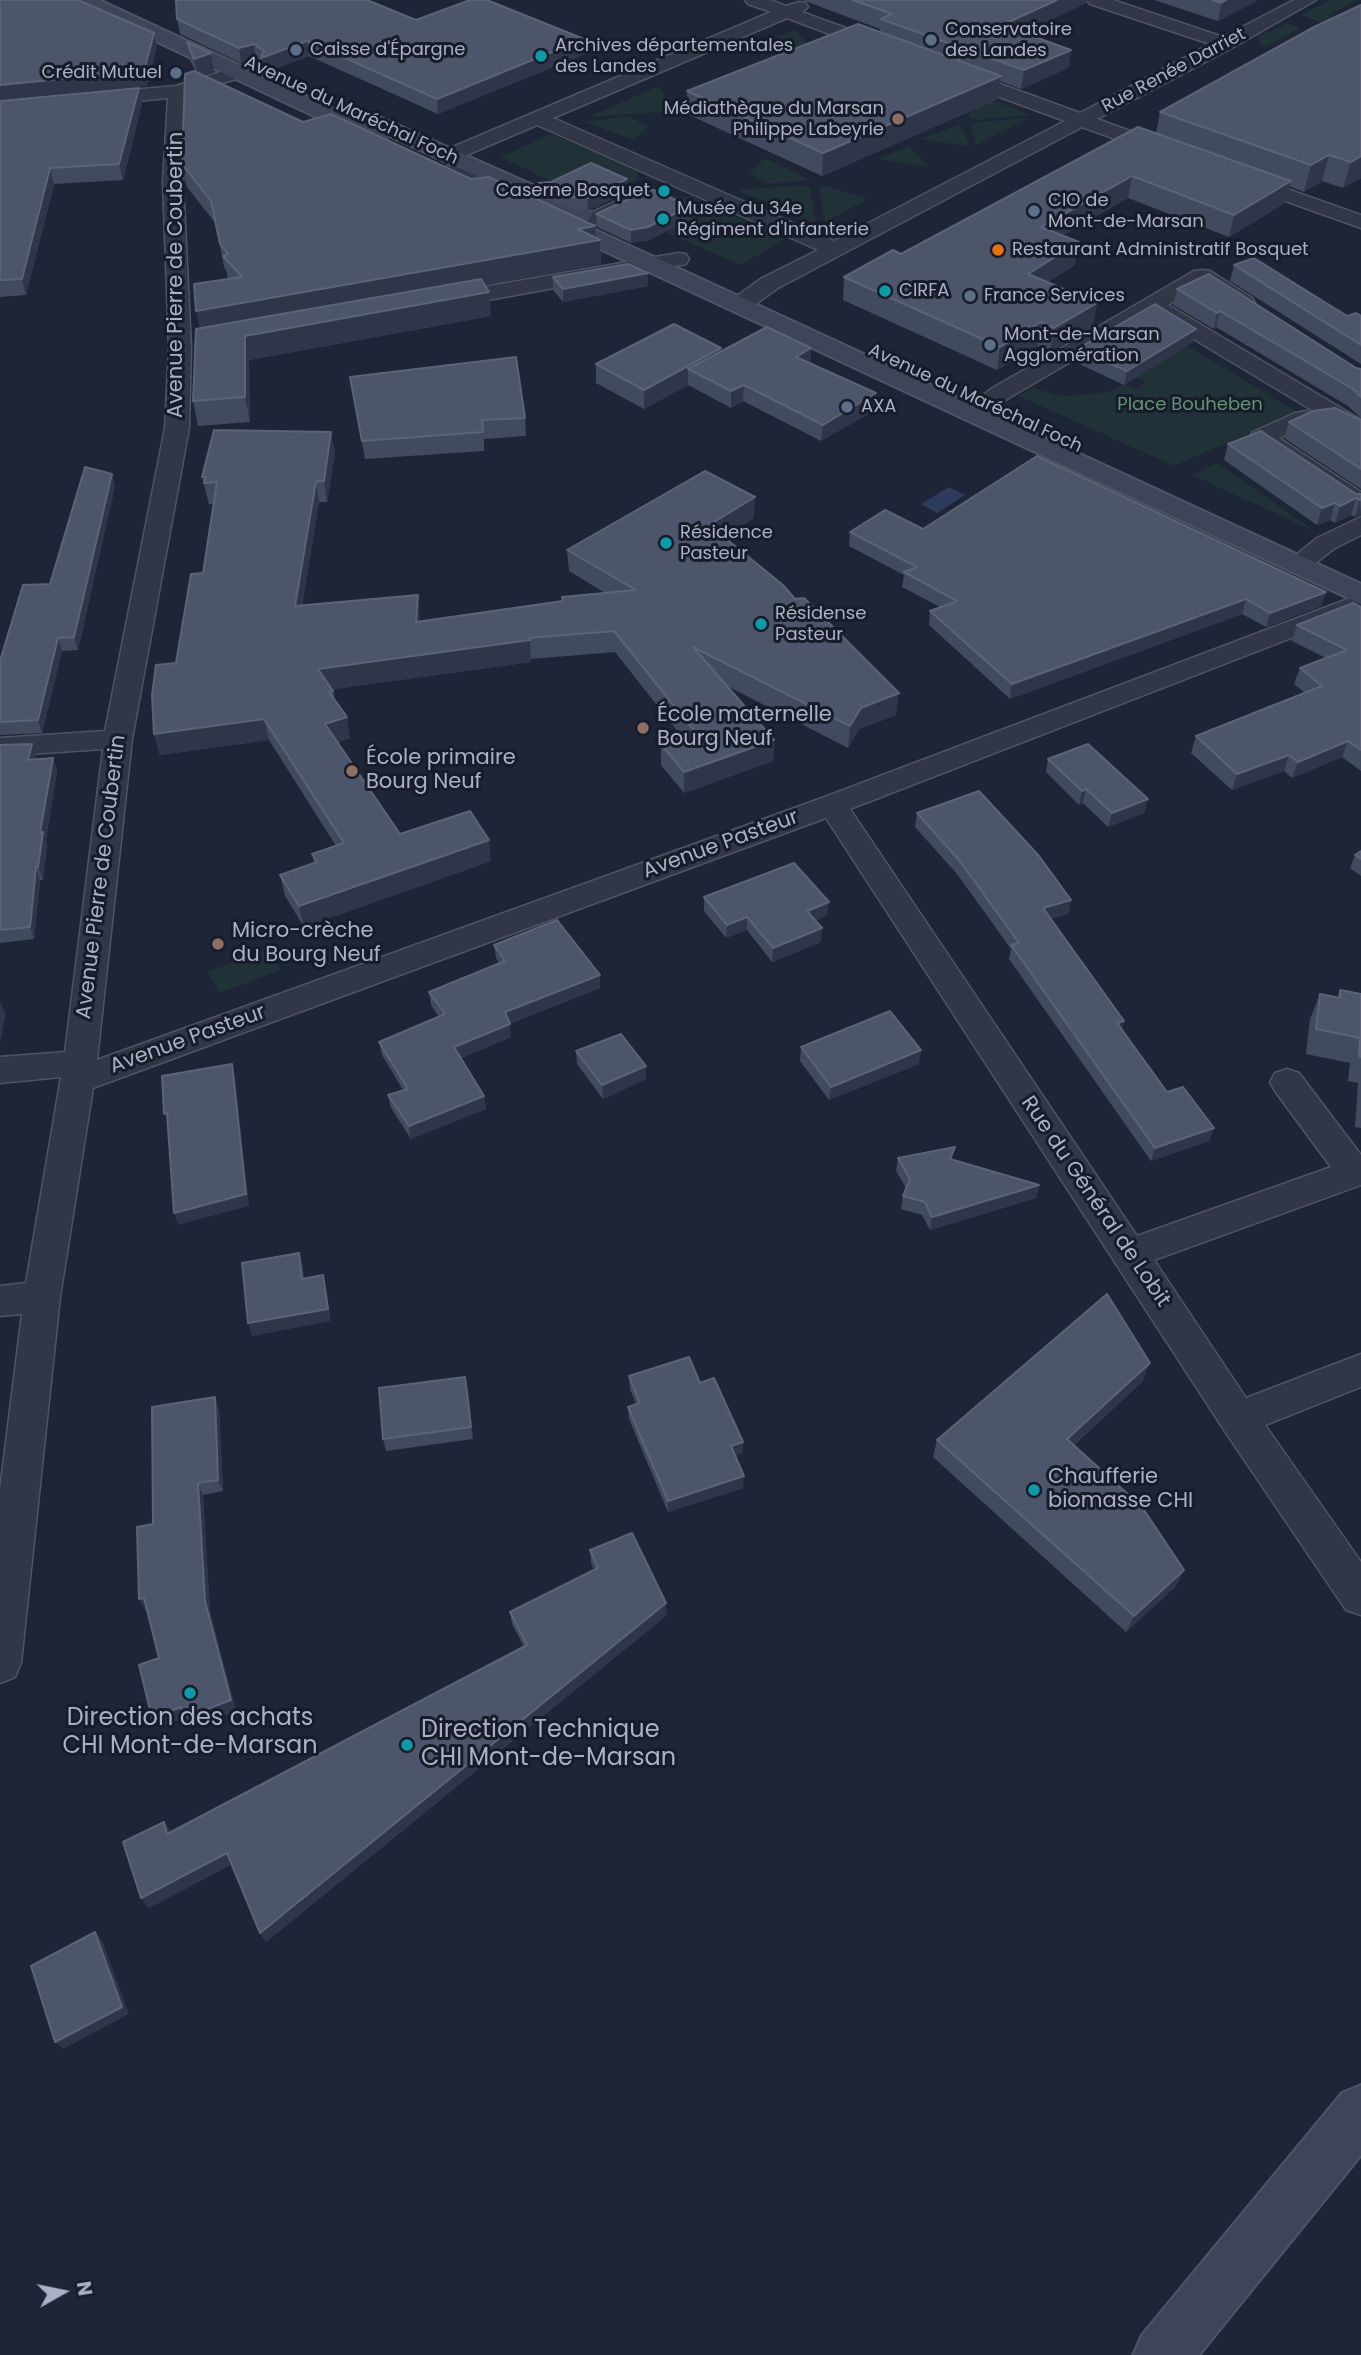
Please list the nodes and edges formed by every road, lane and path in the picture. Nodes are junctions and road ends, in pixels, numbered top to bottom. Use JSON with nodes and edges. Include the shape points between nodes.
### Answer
{"nodes":[{"id":1,"x":85,"y":0,"type":"edge"},
{"id":2,"x":111,"y":0,"type":"edge"},
{"id":3,"x":754,"y":0,"type":"edge"},
{"id":4,"x":817,"y":0,"type":"edge"},
{"id":5,"x":1096,"y":0,"type":"edge"},
{"id":6,"x":1307,"y":0,"type":"edge"},
{"id":7,"x":787,"y":13,"type":"junction"},
{"id":8,"x":1226,"y":44,"type":"junction"},
{"id":9,"x":897,"y":53,"type":"edge"},
{"id":10,"x":936,"y":67,"type":"edge"},
{"id":11,"x":247,"y":70,"type":"junction"},
{"id":12,"x":178,"y":91,"type":"junction"},
{"id":13,"x":0,"y":108,"type":"edge"},
{"id":14,"x":537,"y":118,"type":"junction"},
{"id":15,"x":1081,"y":120,"type":"junction"},
{"id":16,"x":1188,"y":159,"type":"edge"},
{"id":17,"x":449,"y":164,"type":"junction"},
{"id":18,"x":1222,"y":172,"type":"edge"},
{"id":19,"x":676,"y":179,"type":"junction"},
{"id":20,"x":1361,"y":222,"type":"edge"},
{"id":21,"x":594,"y":229,"type":"junction"},
{"id":22,"x":836,"y":250,"type":"junction"},
{"id":23,"x":665,"y":261,"type":"junction"},
{"id":24,"x":748,"y":300,"type":"junction"},
{"id":25,"x":419,"y":306,"type":"edge"},
{"id":26,"x":1148,"y":308,"type":"junction"},
{"id":27,"x":1259,"y":312,"type":"edge"},
{"id":28,"x":1361,"y":405,"type":"edge"},
{"id":29,"x":979,"y":409,"type":"junction"},
{"id":30,"x":1338,"y":416,"type":"junction"},
{"id":31,"x":1361,"y":430,"type":"edge"},
{"id":32,"x":1361,"y":503,"type":"edge"},
{"id":33,"x":1361,"y":525,"type":"edge"},
{"id":34,"x":1305,"y":560,"type":"junction"},
{"id":35,"x":1361,"y":577,"type":"edge"},
{"id":36,"x":1361,"y":595,"type":"edge"},
{"id":37,"x":1361,"y":602,"type":"edge"},
{"id":38,"x":118,"y":739,"type":"junction"},
{"id":39,"x":0,"y":747,"type":"edge"},
{"id":40,"x":832,"y":805,"type":"junction"},
{"id":41,"x":0,"y":1070,"type":"edge"},
{"id":42,"x":79,"y":1072,"type":"junction"},
{"id":43,"x":1287,"y":1082,"type":"dead end"},
{"id":44,"x":1130,"y":1254,"type":"junction"},
{"id":45,"x":42,"y":1297,"type":"junction"},
{"id":46,"x":0,"y":1300,"type":"edge"},
{"id":47,"x":1361,"y":1370,"type":"edge"},
{"id":48,"x":1238,"y":1418,"type":"junction"},
{"id":49,"x":1361,"y":1596,"type":"edge"},
{"id":50,"x":0,"y":1663,"type":"edge"},
{"id":51,"x":1361,"y":2112,"type":"edge"},
{"id":52,"x":1162,"y":2355,"type":"edge"}],
"edges":[{"from":1,"to":11,"type":"main road","name":"Avenue du Maréchal Foch"},
{"from":2,"to":11,"type":"main road","name":"Avenue du Maréchal Foch"},
{"from":3,"to":7,"type":"street"},
{"from":4,"to":7,"type":"street"},
{"from":5,"to":8,"type":"street"},
{"from":6,"to":8,"type":"street","name":"Rue Renée Darriet"},
{"from":7,"to":9,"type":"street"},
{"from":7,"to":14,"type":"street"},
{"from":8,"to":15,"type":"street","name":"Rue Renée Darriet"},
{"from":10,"to":15,"type":"street"},
{"from":11,"to":12,"type":"street"},
{"from":11,"to":17,"type":"main road","name":"Avenue du Maréchal Foch"},
{"from":12,"to":13,"type":"street"},
{"from":12,"to":38,"type":"street","name":"Avenue Pierre de Coubertin","via":[[173,181],[189,347]]},
{"from":14,"to":17,"type":"street"},
{"from":14,"to":19,"type":"street"},
{"from":15,"to":16,"type":"street","name":"Rue Renée Darriet"},
{"from":15,"to":22,"type":"street"},
{"from":17,"to":21,"type":"main road","name":"Avenue du Maréchal Foch"},
{"from":18,"to":20,"type":"street"},
{"from":19,"to":21,"type":"street"},
{"from":19,"to":22,"type":"street"},
{"from":21,"to":23,"type":"main road","name":"Avenue du Maréchal Foch"},
{"from":22,"to":24,"type":"street","via":[[770,283]]},
{"from":23,"to":24,"type":"main road","name":"Avenue du Maréchal Foch"},
{"from":23,"to":25,"type":"street"},
{"from":24,"to":29,"type":"main road","name":"Avenue du Maréchal Foch"},
{"from":26,"to":27,"type":"street","via":[[1202,276]]},
{"from":26,"to":29,"type":"street"},
{"from":26,"to":30,"type":"street"},
{"from":28,"to":30,"type":"street"},
{"from":29,"to":34,"type":"main road","name":"Avenue du Maréchal Foch"},
{"from":30,"to":31,"type":"street"},
{"from":30,"to":32,"type":"street","via":[[1303,418],[1261,437]]},
{"from":33,"to":34,"type":"street"},
{"from":34,"to":35,"type":"main road","name":"Avenue du Maréchal Foch"},
{"from":34,"to":36,"type":"main road","name":"Avenue du Maréchal Foch"},
{"from":37,"to":40,"type":"street","name":"Avenue Pasteur"},
{"from":38,"to":39,"type":"street"},
{"from":38,"to":42,"type":"street","name":"Avenue Pierre de Coubertin"},
{"from":40,"to":42,"type":"street","name":"Avenue Pasteur"},
{"from":40,"to":44,"type":"street","name":"Rue du Général de Lobit"},
{"from":41,"to":42,"type":"street","name":"Avenue Pasteur"},
{"from":42,"to":45,"type":"street","name":"Avenue Pierre de Coubertin"},
{"from":43,"to":44,"type":"street","via":[[1355,1173]]},
{"from":44,"to":48,"type":"street","name":"Rue du Général de Lobit"},
{"from":45,"to":46,"type":"street"},
{"from":45,"to":50,"type":"street","name":"Avenue Pierre de Coubertin"},
{"from":47,"to":48,"type":"street"},
{"from":48,"to":49,"type":"street","name":"Rue du Général de Lobit"},
{"from":51,"to":52,"type":"main road"}]}
